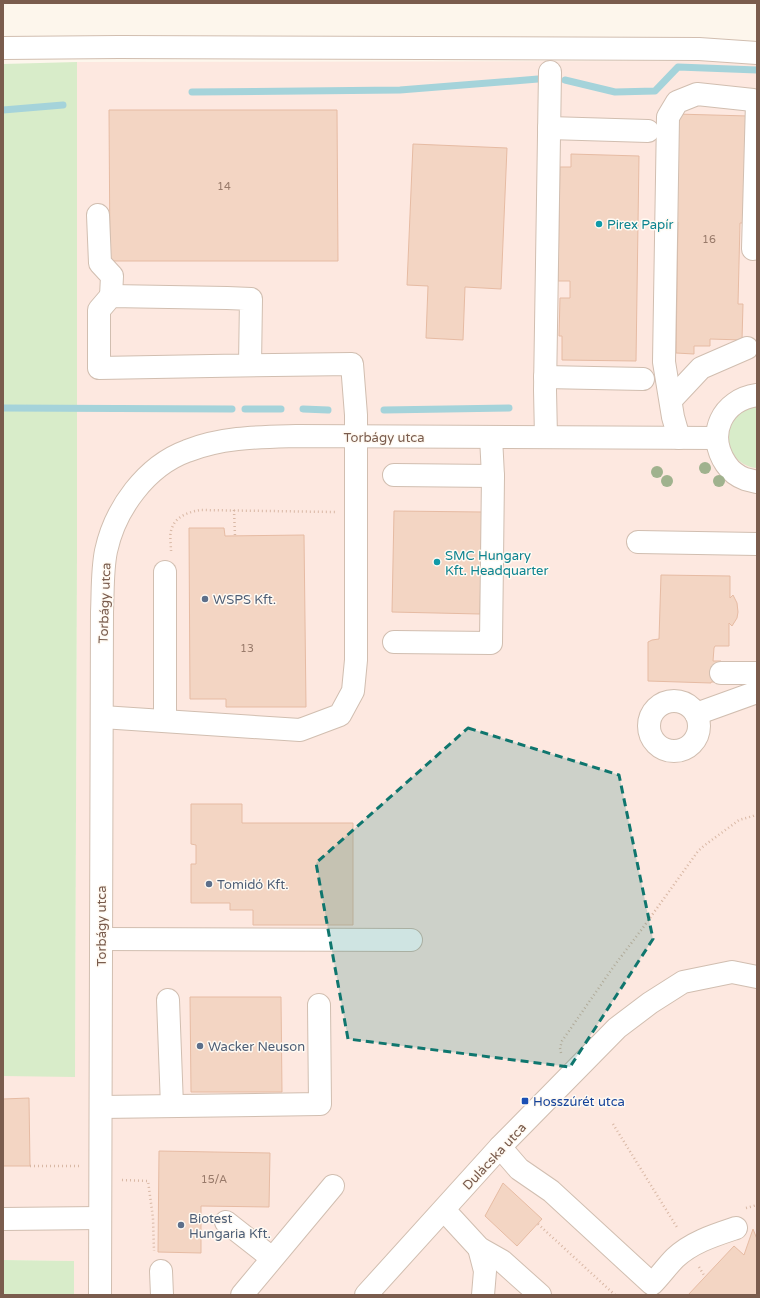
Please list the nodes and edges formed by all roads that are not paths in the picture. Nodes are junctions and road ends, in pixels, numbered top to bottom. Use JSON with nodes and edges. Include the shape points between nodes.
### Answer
{"nodes":[{"id":1,"x":3,"y":48,"type":"edge"},
{"id":2,"x":757,"y":52,"type":"edge"},
{"id":3,"x":550,"y":72,"type":"dead end"},
{"id":4,"x":757,"y":102,"type":"edge"},
{"id":5,"x":549,"y":128,"type":"junction"},
{"id":6,"x":648,"y":131,"type":"dead end"},
{"id":7,"x":98,"y":215,"type":"dead end"},
{"id":8,"x":753,"y":249,"type":"dead end"},
{"id":9,"x":111,"y":296,"type":"junction"},
{"id":10,"x":746,"y":348,"type":"dead end"},
{"id":11,"x":250,"y":366,"type":"junction"},
{"id":12,"x":545,"y":377,"type":"junction"},
{"id":13,"x":643,"y":379,"type":"dead end"},
{"id":14,"x":757,"y":395,"type":"edge"},
{"id":15,"x":671,"y":400,"type":"junction"},
{"id":16,"x":356,"y":437,"type":"junction"},
{"id":17,"x":546,"y":437,"type":"junction"},
{"id":18,"x":491,"y":438,"type":"junction"},
{"id":19,"x":679,"y":438,"type":"junction"},
{"id":20,"x":716,"y":438,"type":"junction"},
{"id":21,"x":394,"y":475,"type":"dead end"},
{"id":22,"x":493,"y":476,"type":"junction"},
{"id":23,"x":757,"y":482,"type":"edge"},
{"id":24,"x":638,"y":542,"type":"dead end"},
{"id":25,"x":757,"y":544,"type":"edge"},
{"id":26,"x":165,"y":572,"type":"road end"},
{"id":27,"x":394,"y":642,"type":"dead end"},
{"id":28,"x":721,"y":673,"type":"dead end"},
{"id":29,"x":757,"y":673,"type":"edge"},
{"id":30,"x":757,"y":692,"type":"edge"},
{"id":31,"x":696,"y":714,"type":"dead end"},
{"id":32,"x":102,"y":717,"type":"junction"},
{"id":33,"x":164,"y":721,"type":"junction"},
{"id":34,"x":101,"y":939,"type":"junction"},
{"id":35,"x":411,"y":940,"type":"dead end"},
{"id":36,"x":757,"y":977,"type":"edge"},
{"id":37,"x":168,"y":1000,"type":"dead end"},
{"id":38,"x":319,"y":1005,"type":"dead end"},
{"id":39,"x":172,"y":1106,"type":"junction"},
{"id":40,"x":101,"y":1107,"type":"junction"},
{"id":41,"x":500,"y":1148,"type":"junction"},
{"id":42,"x":333,"y":1186,"type":"dead end"},
{"id":43,"x":444,"y":1210,"type":"junction"},
{"id":44,"x":100,"y":1218,"type":"junction"},
{"id":45,"x":3,"y":1219,"type":"edge"},
{"id":46,"x":226,"y":1222,"type":"dead end"},
{"id":47,"x":736,"y":1228,"type":"dead end"},
{"id":48,"x":479,"y":1248,"type":"junction"},
{"id":49,"x":272,"y":1258,"type":"junction"},
{"id":50,"x":161,"y":1271,"type":"road end"},
{"id":51,"x":100,"y":1295,"type":"edge"},
{"id":52,"x":162,"y":1295,"type":"edge"},
{"id":53,"x":242,"y":1295,"type":"edge"},
{"id":54,"x":366,"y":1295,"type":"edge"},
{"id":55,"x":484,"y":1295,"type":"edge"},
{"id":56,"x":540,"y":1295,"type":"edge"}],
"edges":[{"from":1,"to":2,"type":"street","via":[[699,49]]},
{"from":3,"to":5,"type":"street"},
{"from":4,"to":8,"type":"street"},
{"from":4,"to":15,"type":"street","via":[[697,94],[677,102],[668,117],[664,362]]},
{"from":5,"to":6,"type":"street"},
{"from":5,"to":12,"type":"street"},
{"from":7,"to":9,"type":"street","via":[[100,262],[112,276]]},
{"from":9,"to":11,"type":"street","via":[[251,300]]},
{"from":9,"to":11,"type":"street","via":[[99,310],[99,368]]},
{"from":10,"to":15,"type":"street","via":[[701,368]]},
{"from":11,"to":16,"type":"street","via":[[352,364]]},
{"from":12,"to":13,"type":"street"},
{"from":12,"to":17,"type":"street"},
{"from":14,"to":20,"type":"street","via":[[746,396],[731,405],[720,420]]},
{"from":15,"to":19,"type":"street"},
{"from":16,"to":18,"type":"street","name":"Torbágy utca"},
{"from":16,"to":32,"type":"street","name":"Torbágy utca","via":[[289,436],[232,440],[186,451],[165,463],[133,492],[121,510],[106,551],[102,612]]},
{"from":16,"to":33,"type":"street","via":[[356,660],[353,691],[340,716],[300,730]]},
{"from":17,"to":18,"type":"street","name":"Torbágy utca"},
{"from":17,"to":19,"type":"street","name":"Torbágy utca"},
{"from":18,"to":22,"type":"street"},
{"from":19,"to":20,"type":"street","name":"Torbágy utca"},
{"from":20,"to":23,"type":"street","via":[[720,455],[730,470],[744,479]]},
{"from":21,"to":22,"type":"street"},
{"from":22,"to":27,"type":"street","via":[[492,643]]},
{"from":24,"to":25,"type":"street"},
{"from":26,"to":33,"type":"street"},
{"from":28,"to":29,"type":"street"},
{"from":30,"to":31,"type":"street"},
{"from":32,"to":33,"type":"street"},
{"from":32,"to":34,"type":"street","name":"Torbágy utca"},
{"from":34,"to":35,"type":"street"},
{"from":34,"to":40,"type":"street","name":"Torbágy utca"},
{"from":36,"to":41,"type":"street","name":"Dulácska utca","via":[[732,972],[683,982],[650,1003],[618,1028]]},
{"from":37,"to":39,"type":"street"},
{"from":38,"to":39,"type":"street","via":[[320,1104]]},
{"from":39,"to":40,"type":"street"},
{"from":40,"to":44,"type":"street","name":"Torbágy utca"},
{"from":41,"to":43,"type":"street","name":"Dulácska utca"},
{"from":41,"to":47,"type":"street","via":[[519,1169],[551,1191],[652,1284],[675,1258],[688,1248]]},
{"from":42,"to":49,"type":"street"},
{"from":43,"to":48,"type":"street"},
{"from":43,"to":54,"type":"street","name":"Dulácska utca"},
{"from":44,"to":45,"type":"street"},
{"from":44,"to":51,"type":"street","name":"Torbágy utca"},
{"from":46,"to":49,"type":"street"},
{"from":48,"to":55,"type":"street","via":[[485,1271]]},
{"from":48,"to":56,"type":"street","via":[[502,1261]]},
{"from":49,"to":53,"type":"street"},
{"from":50,"to":52,"type":"street"}]}
